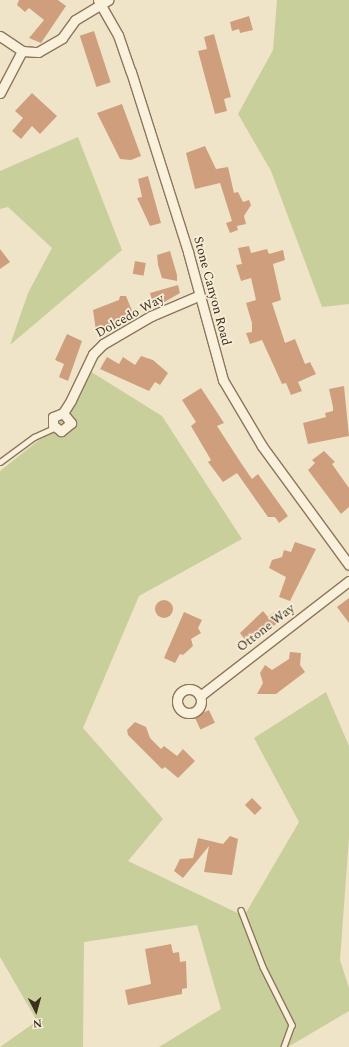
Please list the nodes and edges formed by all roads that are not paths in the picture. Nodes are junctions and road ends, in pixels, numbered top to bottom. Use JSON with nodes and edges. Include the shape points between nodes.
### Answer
{"nodes":[{"id":1,"x":102,"y":1,"type":"edge"},
{"id":2,"x":0,"y":36,"type":"edge"},
{"id":3,"x":22,"y":51,"type":"junction"},
{"id":4,"x":0,"y":93,"type":"edge"},
{"id":5,"x":198,"y":296,"type":"junction"},
{"id":6,"x":63,"y":413,"type":"junction"},
{"id":7,"x":54,"y":428,"type":"junction"},
{"id":8,"x":0,"y":462,"type":"edge"},
{"id":9,"x":349,"y":564,"type":"edge"},
{"id":10,"x":349,"y":581,"type":"edge"},
{"id":11,"x":200,"y":696,"type":"dead end"},
{"id":12,"x":241,"y":910,"type":"dead end"},
{"id":13,"x":284,"y":1047,"type":"edge"}],
"edges":[{"from":1,"to":3,"type":"street","via":[[75,20],[62,38],[38,52]]},
{"from":1,"to":5,"type":"street","name":"Stone Canyon Road","via":[[131,72]]},
{"from":2,"to":3,"type":"street"},
{"from":3,"to":4,"type":"street"},
{"from":5,"to":6,"type":"street","name":"Dolcedo Way","via":[[151,316],[103,344],[93,354]]},
{"from":5,"to":9,"type":"street","name":"Stone Canyon Road","via":[[223,380],[262,446]]},
{"from":6,"to":7,"type":"street","name":"Dolcedo Way","via":[[54,417]]},
{"from":6,"to":7,"type":"street","via":[[70,418],[70,426],[64,431]]},
{"from":7,"to":8,"type":"lane","via":[[34,437]]},
{"from":10,"to":11,"type":"street","name":"Ottone Way"},
{"from":12,"to":13,"type":"lane","via":[[263,968],[292,1025]]}]}
